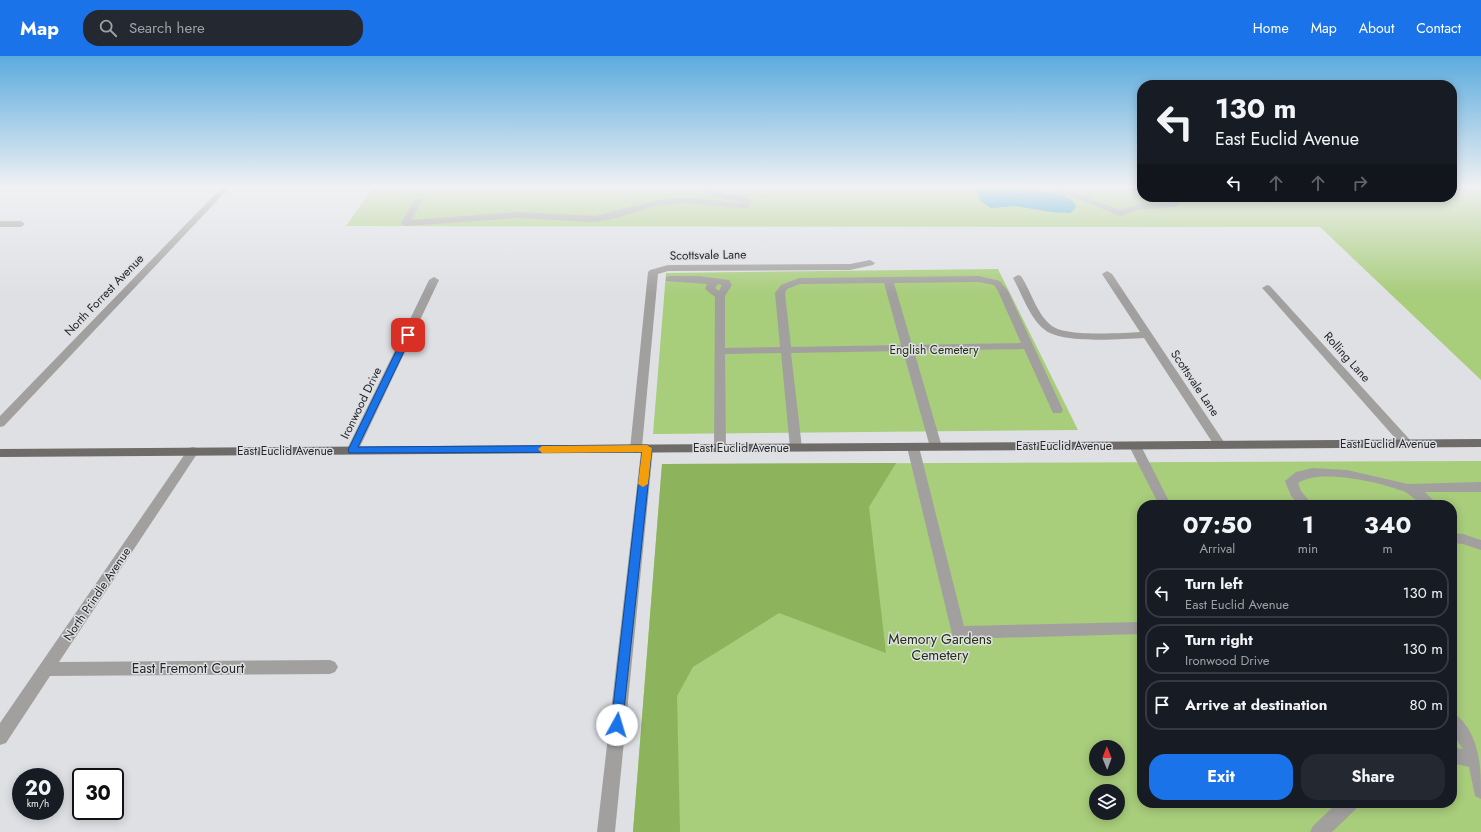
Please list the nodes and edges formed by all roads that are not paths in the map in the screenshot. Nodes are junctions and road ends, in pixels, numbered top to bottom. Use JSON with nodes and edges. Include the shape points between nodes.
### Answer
{"nodes":[{"id":1,"x":192,"y":222,"type":"edge"},
{"id":2,"x":405,"y":222,"type":"edge"},
{"id":3,"x":415,"y":222,"type":"edge"},
{"id":4,"x":0,"y":224,"type":"edge"},
{"id":5,"x":21,"y":224,"type":"dead end"},
{"id":6,"x":870,"y":264,"type":"dead end"},
{"id":7,"x":1107,"y":274,"type":"dead end"},
{"id":8,"x":1018,"y":278,"type":"dead end"},
{"id":9,"x":669,"y":279,"type":"dead end"},
{"id":10,"x":434,"y":280,"type":"dead end"},
{"id":11,"x":888,"y":280,"type":"junction"},
{"id":12,"x":1267,"y":288,"type":"dead end"},
{"id":13,"x":1148,"y":336,"type":"junction"},
{"id":14,"x":1028,"y":346,"type":"junction"},
{"id":15,"x":908,"y":348,"type":"junction"},
{"id":16,"x":786,"y":350,"type":"junction"},
{"id":17,"x":720,"y":351,"type":"junction"},
{"id":18,"x":1057,"y":410,"type":"dead end"},
{"id":19,"x":0,"y":423,"type":"edge"},
{"id":20,"x":1407,"y":444,"type":"junction"},
{"id":21,"x":1481,"y":444,"type":"edge"},
{"id":22,"x":1220,"y":445,"type":"junction"},
{"id":23,"x":1135,"y":446,"type":"junction"},
{"id":24,"x":913,"y":447,"type":"junction"},
{"id":25,"x":936,"y":447,"type":"junction"},
{"id":26,"x":720,"y":448,"type":"junction"},
{"id":27,"x":796,"y":448,"type":"junction"},
{"id":28,"x":642,"y":449,"type":"junction"},
{"id":29,"x":352,"y":450,"type":"junction"},
{"id":30,"x":193,"y":451,"type":"junction"},
{"id":31,"x":0,"y":453,"type":"edge"},
{"id":32,"x":1481,"y":487,"type":"edge"},
{"id":33,"x":1408,"y":488,"type":"junction"},
{"id":34,"x":1162,"y":500,"type":"edge"},
{"id":35,"x":1303,"y":500,"type":"edge"},
{"id":36,"x":1426,"y":500,"type":"edge"},
{"id":37,"x":1457,"y":536,"type":"edge"},
{"id":38,"x":1481,"y":545,"type":"edge"},
{"id":39,"x":1137,"y":628,"type":"edge"},
{"id":40,"x":330,"y":667,"type":"dead end"},
{"id":41,"x":46,"y":669,"type":"junction"},
{"id":42,"x":1457,"y":727,"type":"edge"},
{"id":43,"x":0,"y":737,"type":"edge"},
{"id":44,"x":1457,"y":756,"type":"edge"},
{"id":45,"x":1479,"y":762,"type":"edge"},
{"id":46,"x":1481,"y":790,"type":"edge"},
{"id":47,"x":1345,"y":808,"type":"edge"},
{"id":48,"x":606,"y":832,"type":"edge"},
{"id":49,"x":1319,"y":832,"type":"edge"}],
"edges":[{"from":1,"to":19,"type":"street","name":"North Forrest Avenue"},
{"from":2,"to":3,"type":"street"},
{"from":4,"to":5,"type":"street"},
{"from":6,"to":28,"type":"street","name":"Scottsvale Lane","via":[[850,267],[668,268],[653,272]]},
{"from":7,"to":13,"type":"street","name":"Scottsvale Lane"},
{"from":8,"to":13,"type":"street","via":[[1049,330],[1070,335]]},
{"from":9,"to":17,"type":"street","via":[[726,282],[727,285],[720,296]]},
{"from":10,"to":29,"type":"street","name":"Ironwood Drive"},
{"from":11,"to":14,"type":"street","via":[[979,278],[993,281],[1001,286]]},
{"from":11,"to":15,"type":"street"},
{"from":11,"to":16,"type":"street","via":[[799,281],[784,287],[780,293]]},
{"from":12,"to":20,"type":"street","name":"Rolling Lane"},
{"from":13,"to":22,"type":"street","name":"Scottsvale Lane"},
{"from":14,"to":15,"type":"street"},
{"from":14,"to":18,"type":"street"},
{"from":15,"to":16,"type":"street"},
{"from":15,"to":25,"type":"street"},
{"from":16,"to":17,"type":"street"},
{"from":16,"to":27,"type":"street"},
{"from":17,"to":26,"type":"street"},
{"from":20,"to":21,"type":"main road","name":"East Euclid Avenue"},
{"from":20,"to":22,"type":"main road","name":"East Euclid Avenue"},
{"from":22,"to":23,"type":"main road","name":"East Euclid Avenue"},
{"from":23,"to":25,"type":"main road","name":"East Euclid Avenue"},
{"from":23,"to":34,"type":"street"},
{"from":24,"to":25,"type":"main road","name":"East Euclid Avenue"},
{"from":24,"to":27,"type":"main road","name":"East Euclid Avenue"},
{"from":24,"to":39,"type":"street","via":[[958,633]]},
{"from":26,"to":27,"type":"main road","name":"East Euclid Avenue"},
{"from":26,"to":28,"type":"main road","name":"East Euclid Avenue"},
{"from":28,"to":29,"type":"main road","name":"East Euclid Avenue"},
{"from":28,"to":48,"type":"street"},
{"from":29,"to":30,"type":"main road","name":"East Euclid Avenue"},
{"from":30,"to":31,"type":"main road","name":"East Euclid Avenue"},
{"from":30,"to":41,"type":"street","name":"North Prindle Avenue"},
{"from":32,"to":33,"type":"street"},
{"from":33,"to":35,"type":"street","via":[[1361,477],[1332,473],[1307,474],[1291,481]]},
{"from":33,"to":36,"type":"street"},
{"from":37,"to":38,"type":"street"},
{"from":40,"to":41,"type":"street","name":"East Fremont Court"},
{"from":41,"to":43,"type":"street","name":"North Prindle Avenue"},
{"from":42,"to":45,"type":"street","via":[[1468,740]]},
{"from":44,"to":45,"type":"street"},
{"from":45,"to":46,"type":"street"},
{"from":47,"to":49,"type":"street"}]}
